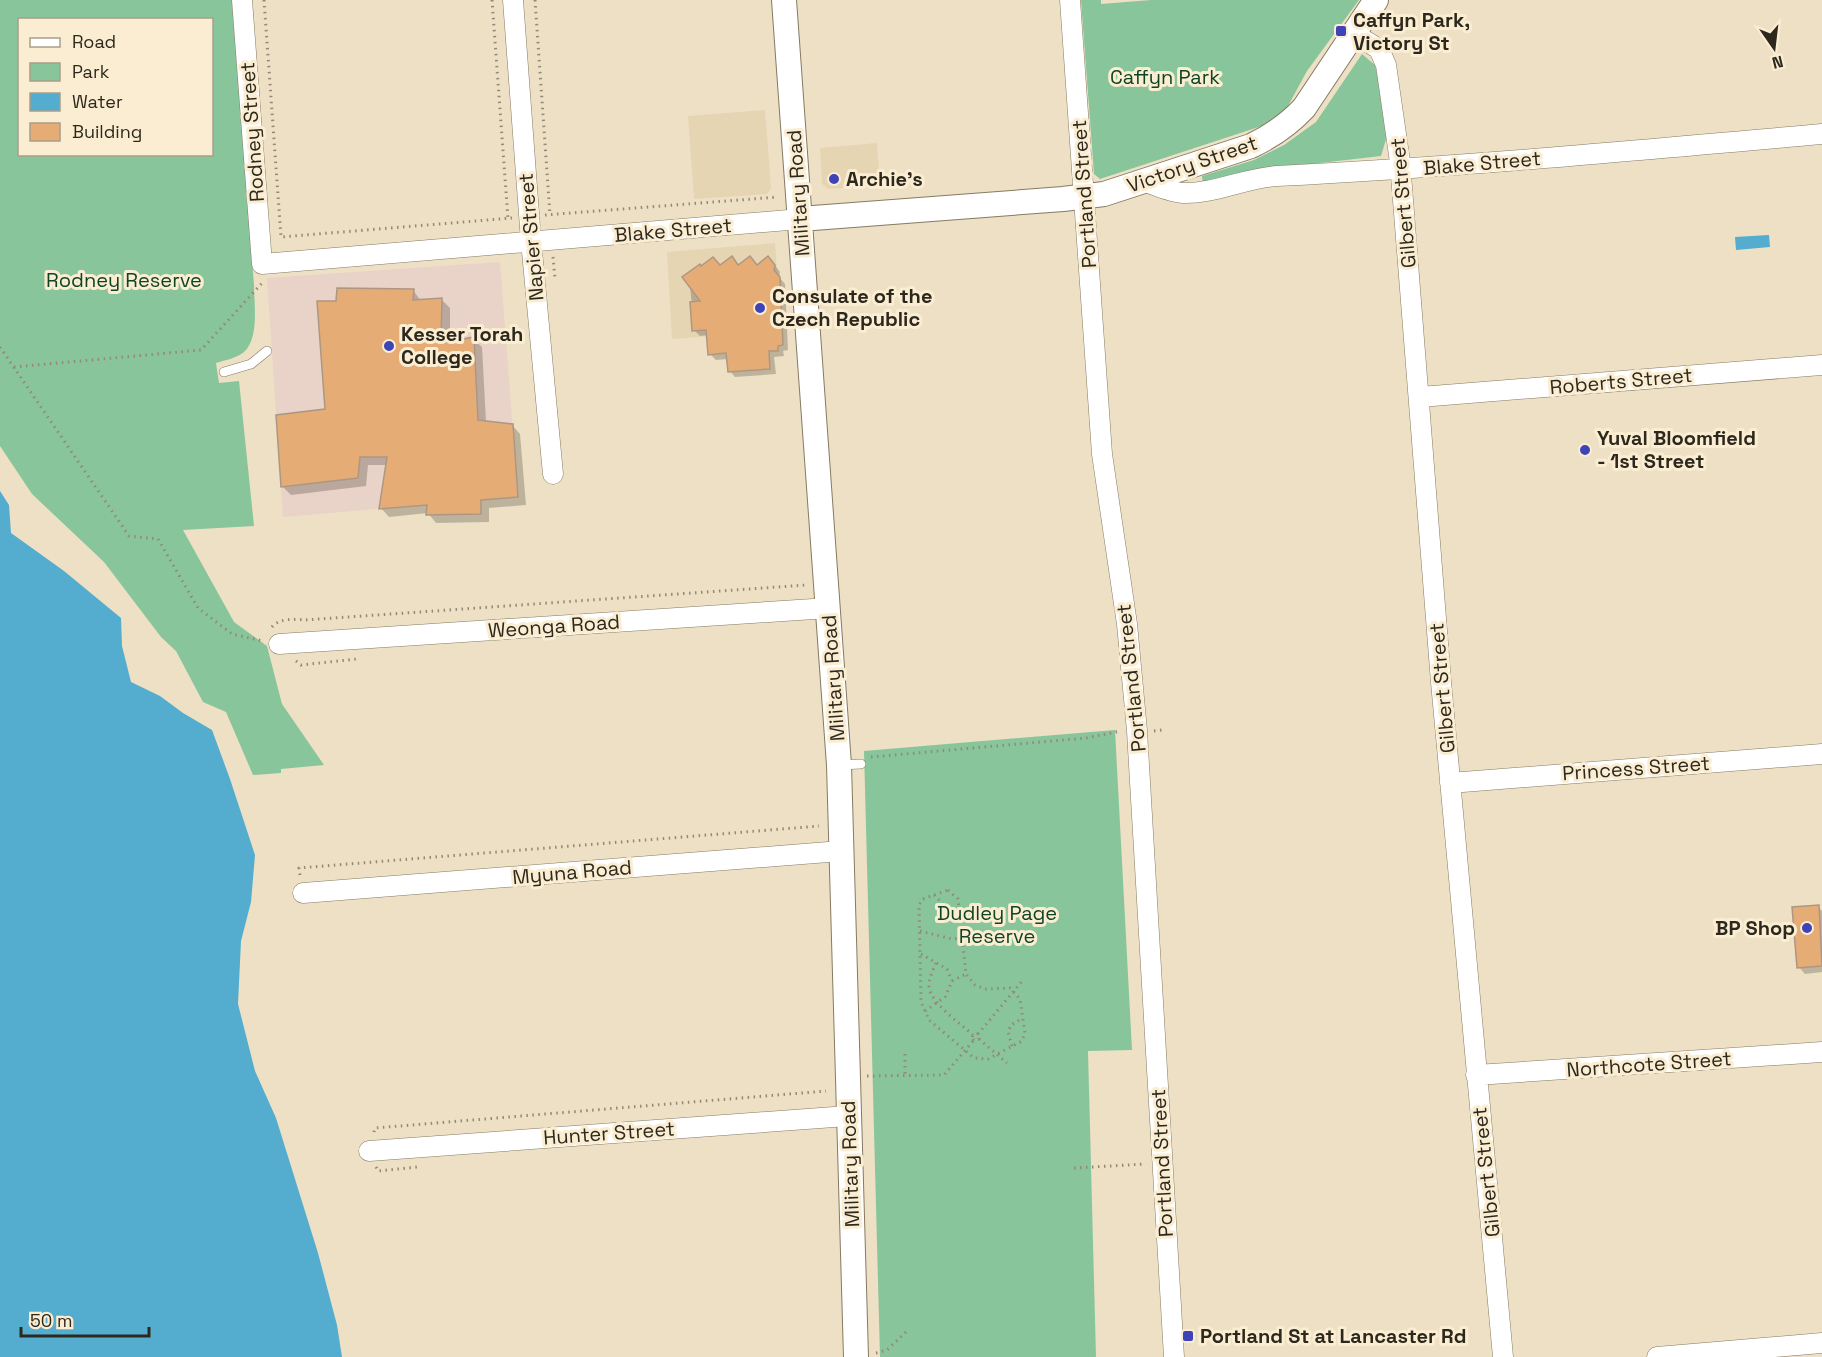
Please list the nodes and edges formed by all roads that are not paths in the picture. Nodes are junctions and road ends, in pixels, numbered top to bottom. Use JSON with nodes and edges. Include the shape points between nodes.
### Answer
{"nodes":[{"id":1,"x":242,"y":0,"type":"edge"},
{"id":2,"x":513,"y":0,"type":"edge"},
{"id":3,"x":784,"y":0,"type":"edge"},
{"id":4,"x":1071,"y":0,"type":"edge"},
{"id":5,"x":1376,"y":0,"type":"edge"},
{"id":6,"x":1354,"y":34,"type":"junction"},
{"id":7,"x":1822,"y":134,"type":"edge"},
{"id":8,"x":1401,"y":170,"type":"junction"},
{"id":9,"x":1144,"y":181,"type":"junction"},
{"id":10,"x":1085,"y":196,"type":"junction"},
{"id":11,"x":800,"y":219,"type":"junction"},
{"id":12,"x":531,"y":241,"type":"junction"},
{"id":13,"x":262,"y":273,"type":"joint"},
{"id":14,"x":267,"y":351,"type":"dead end"},
{"id":15,"x":1822,"y":365,"type":"edge"},
{"id":16,"x":224,"y":372,"type":"dead end"},
{"id":17,"x":1419,"y":397,"type":"junction"},
{"id":18,"x":553,"y":474,"type":"dead end"},
{"id":19,"x":829,"y":608,"type":"junction"},
{"id":20,"x":279,"y":644,"type":"road end"},
{"id":21,"x":1822,"y":754,"type":"edge"},
{"id":22,"x":1450,"y":783,"type":"junction"},
{"id":23,"x":841,"y":851,"type":"junction"},
{"id":24,"x":303,"y":893,"type":"road end"},
{"id":25,"x":1822,"y":1052,"type":"edge"},
{"id":26,"x":1476,"y":1075,"type":"junction"},
{"id":27,"x":848,"y":1116,"type":"junction"},
{"id":28,"x":369,"y":1151,"type":"road end"},
{"id":29,"x":1822,"y":1343,"type":"edge"},
{"id":30,"x":866,"y":1355,"type":"edge"},
{"id":31,"x":1174,"y":1357,"type":"edge"},
{"id":32,"x":1503,"y":1357,"type":"edge"},
{"id":33,"x":1657,"y":1357,"type":"edge"}],
"edges":[{"from":1,"to":13,"type":"street","name":"Rodney Street"},
{"from":2,"to":12,"type":"street","name":"Napier Street"},
{"from":3,"to":11,"type":"street","name":"Military Road"},
{"from":4,"to":10,"type":"street","name":"Portland Street"},
{"from":5,"to":6,"type":"street","name":"Victory Street"},
{"from":6,"to":8,"type":"street","name":"Gilbert Street","via":[[1379,49],[1386,65]]},
{"from":6,"to":9,"type":"street","name":"Victory Street","via":[[1304,108],[1270,137],[1251,147]]},
{"from":7,"to":8,"type":"street","name":"Blake Street"},
{"from":8,"to":9,"type":"street","name":"Blake Street","via":[[1273,177],[1183,193]]},
{"from":8,"to":17,"type":"street","name":"Gilbert Street"},
{"from":9,"to":10,"type":"street","name":"Victory Street"},
{"from":10,"to":11,"type":"street","name":"Blake Street"},
{"from":10,"to":31,"type":"street","name":"Portland Street","via":[[1102,454],[1137,721]]},
{"from":11,"to":12,"type":"street","name":"Blake Street"},
{"from":11,"to":19,"type":"street","name":"Military Road"},
{"from":12,"to":13,"type":"street","name":"Blake Street"},
{"from":12,"to":18,"type":"street","name":"Napier Street"},
{"from":14,"to":16,"type":"lane","via":[[251,364]]},
{"from":15,"to":17,"type":"street","name":"Roberts Street"},
{"from":17,"to":22,"type":"street","name":"Gilbert Street"},
{"from":19,"to":20,"type":"street","name":"Weonga Road"},
{"from":19,"to":23,"type":"street","name":"Military Road","via":[[853,762]]},
{"from":21,"to":22,"type":"street","name":"Princess Street"},
{"from":22,"to":26,"type":"street","name":"Gilbert Street"},
{"from":23,"to":24,"type":"street","name":"Myuna Road"},
{"from":23,"to":27,"type":"street","name":"Military Road"},
{"from":25,"to":26,"type":"street","name":"Northcote Street"},
{"from":26,"to":32,"type":"street","name":"Gilbert Street"},
{"from":27,"to":28,"type":"street","name":"Hunter Street"},
{"from":27,"to":30,"type":"street","name":"Military Road"},
{"from":29,"to":33,"type":"street"}]}
